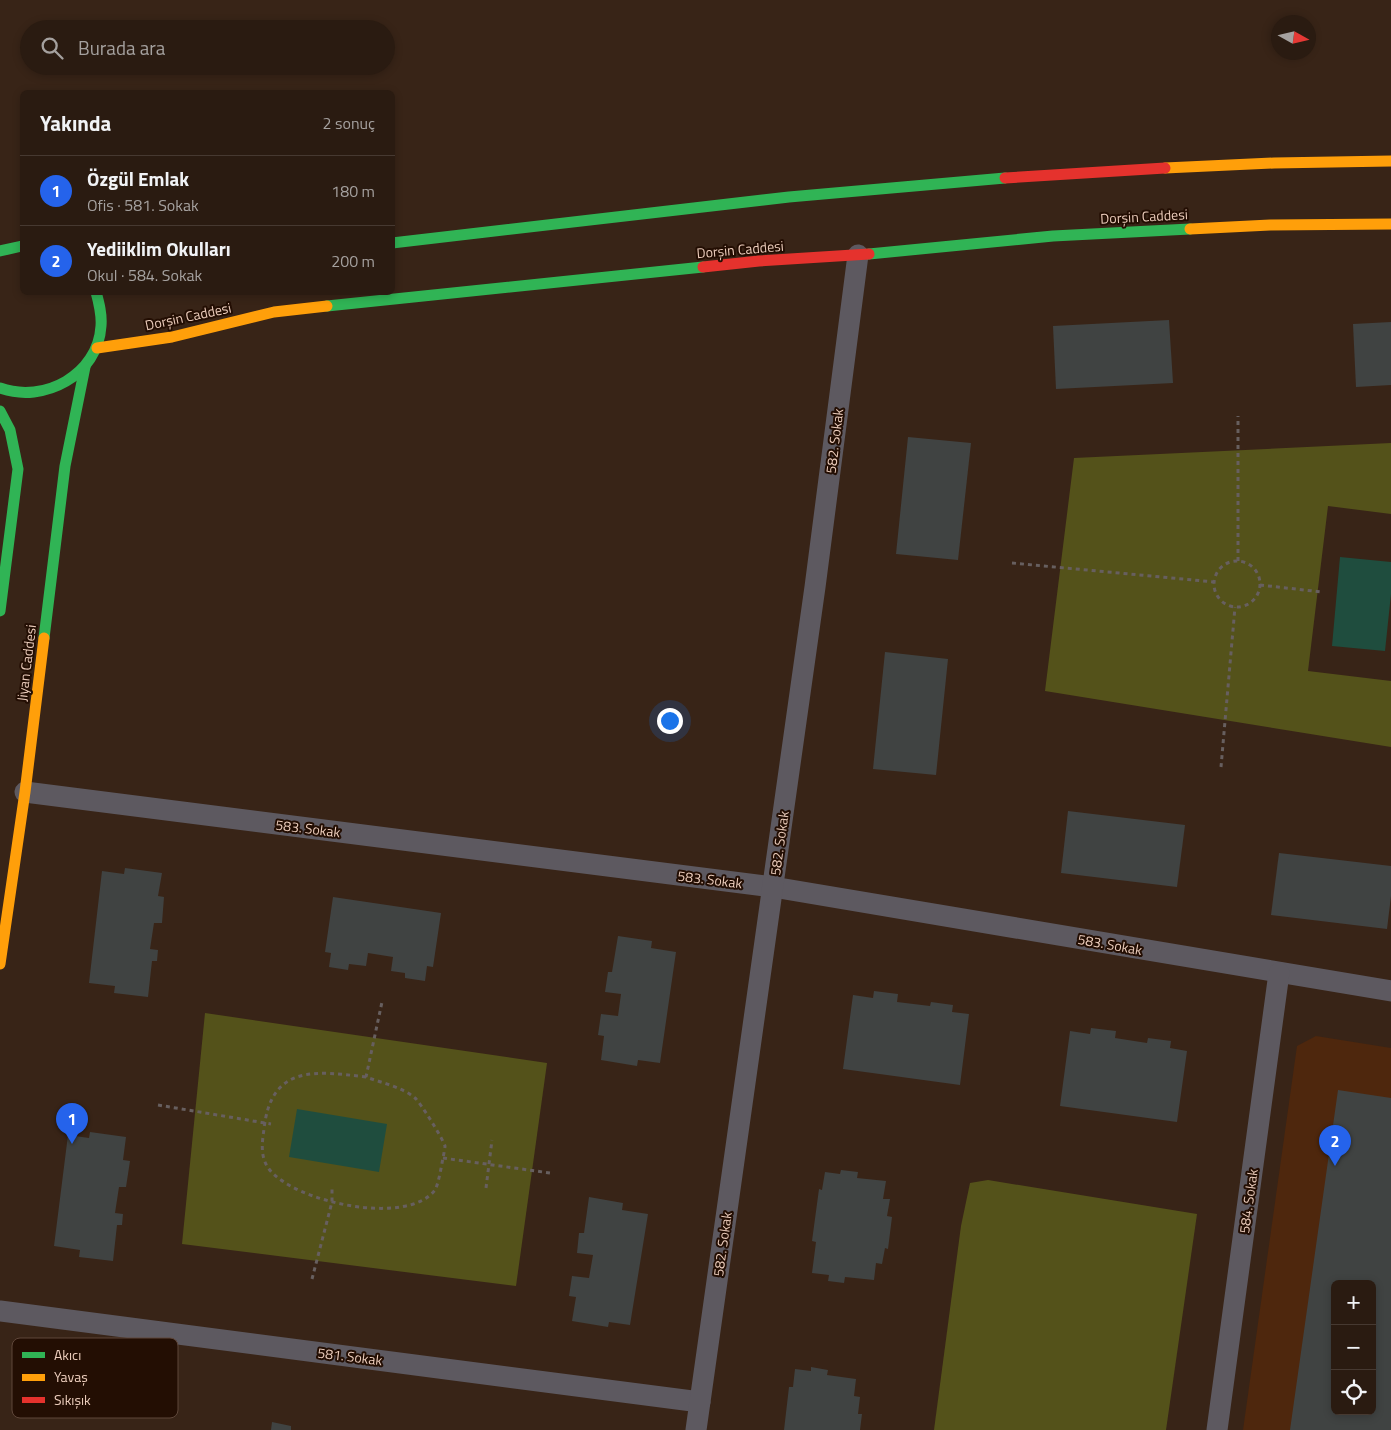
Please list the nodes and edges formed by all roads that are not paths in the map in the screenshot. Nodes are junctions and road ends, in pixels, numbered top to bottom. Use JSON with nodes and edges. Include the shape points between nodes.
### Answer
{"nodes":[{"id":1,"x":1391,"y":161,"type":"edge"},
{"id":2,"x":1391,"y":224,"type":"edge"},
{"id":3,"x":395,"y":243,"type":"edge"},
{"id":4,"x":20,"y":246,"type":"edge"},
{"id":5,"x":0,"y":251,"type":"edge"},
{"id":6,"x":858,"y":255,"type":"junction"},
{"id":7,"x":97,"y":295,"type":"edge"},
{"id":8,"x":97,"y":348,"type":"junction"},
{"id":9,"x":85,"y":368,"type":"junction"},
{"id":10,"x":0,"y":388,"type":"edge"},
{"id":11,"x":0,"y":411,"type":"edge"},
{"id":12,"x":0,"y":611,"type":"edge"},
{"id":13,"x":25,"y":792,"type":"junction"},
{"id":14,"x":773,"y":887,"type":"junction"},
{"id":15,"x":0,"y":964,"type":"edge"},
{"id":16,"x":1279,"y":973,"type":"junction"},
{"id":17,"x":1391,"y":991,"type":"edge"},
{"id":18,"x":0,"y":1311,"type":"edge"},
{"id":19,"x":700,"y":1402,"type":"junction"},
{"id":20,"x":696,"y":1430,"type":"edge"},
{"id":21,"x":1217,"y":1430,"type":"edge"}],
"edges":[{"from":1,"to":3,"type":"main road","via":[[1274,163],[1035,175],[779,198]]},
{"from":2,"to":6,"type":"main road","name":"Dorşin Caddesi","via":[[1270,225],[1053,236]]},
{"from":4,"to":5,"type":"main road"},
{"from":6,"to":8,"type":"main road","name":"Dorşin Caddesi","via":[[758,262],[274,312],[172,337]]},
{"from":6,"to":14,"type":"street","name":"582. Sokak"},
{"from":7,"to":8,"type":"main road","via":[[102,325]]},
{"from":8,"to":9,"type":"main road"},
{"from":9,"to":10,"type":"main road","via":[[68,382],[48,391],[25,394]]},
{"from":9,"to":13,"type":"main road","name":"Jiyan Caddesi","via":[[65,466]]},
{"from":11,"to":12,"type":"main road","via":[[10,430],[18,469]]},
{"from":13,"to":14,"type":"street","name":"583. Sokak"},
{"from":13,"to":15,"type":"main road","name":"Jiyan Caddesi"},
{"from":14,"to":16,"type":"street","name":"583. Sokak"},
{"from":14,"to":19,"type":"street","name":"582. Sokak"},
{"from":16,"to":17,"type":"street","name":"583. Sokak"},
{"from":16,"to":21,"type":"street","name":"584. Sokak"},
{"from":18,"to":19,"type":"street","name":"581. Sokak"},
{"from":19,"to":20,"type":"street","name":"582. Sokak"}]}
